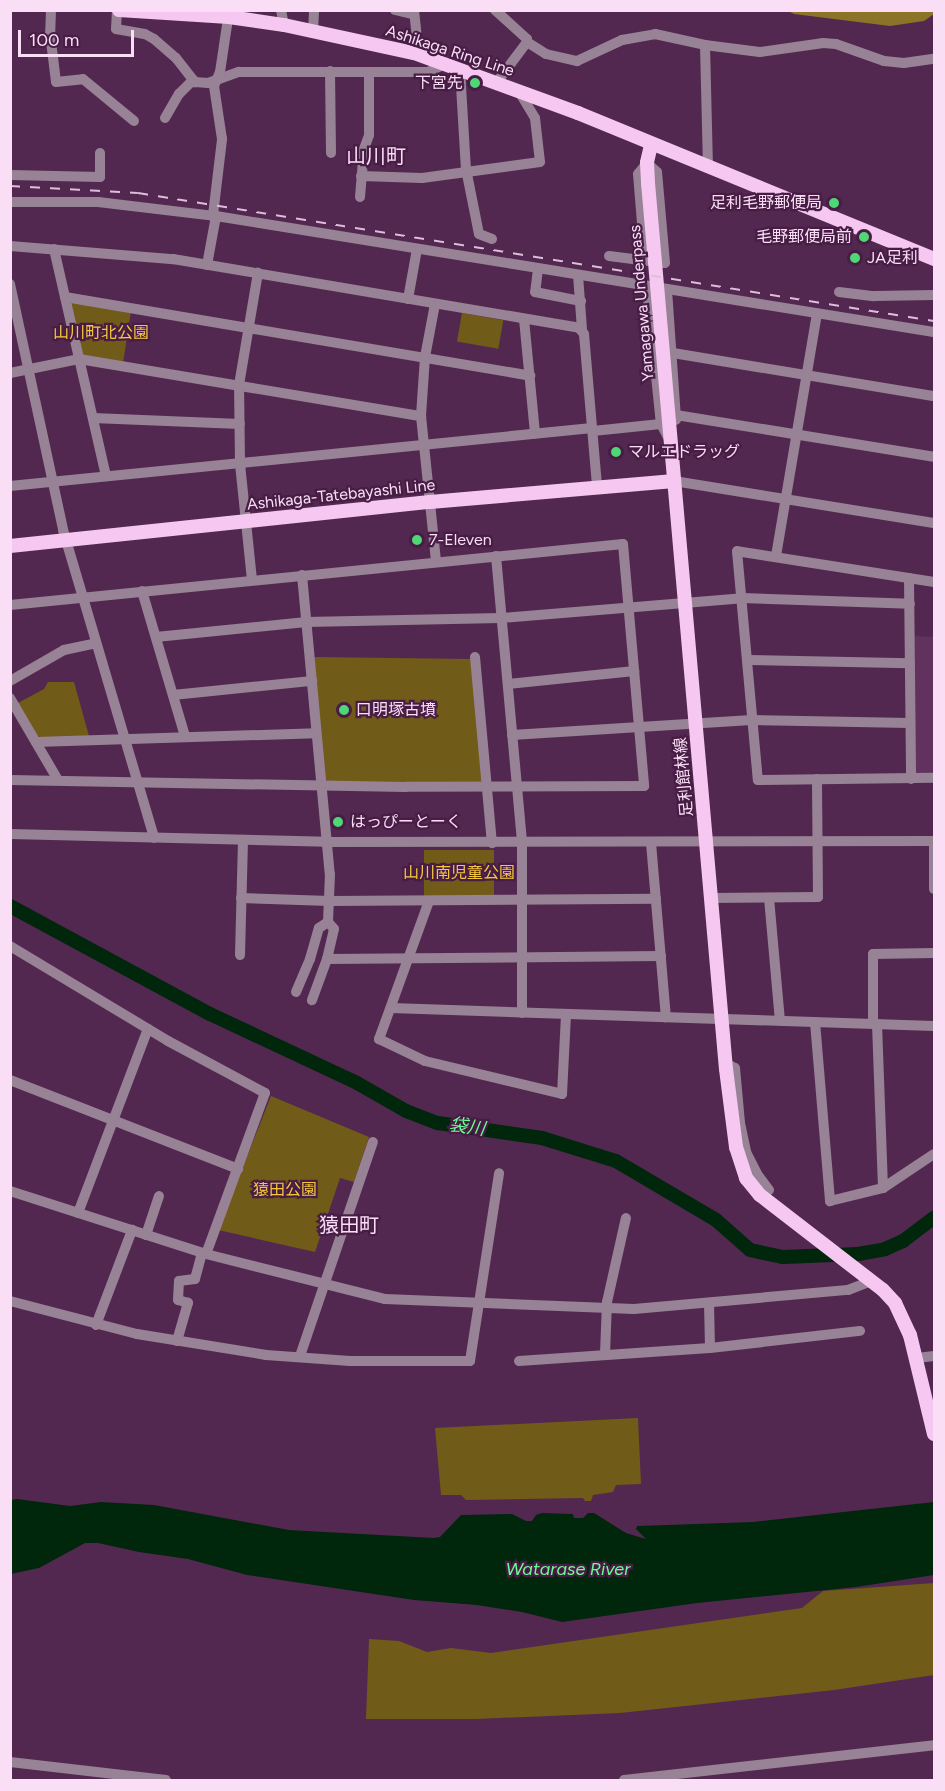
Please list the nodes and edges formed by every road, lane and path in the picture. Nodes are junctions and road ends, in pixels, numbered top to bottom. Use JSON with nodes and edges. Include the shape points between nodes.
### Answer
{"nodes":[{"id":1,"x":51,"y":10,"type":"edge"},
{"id":2,"x":118,"y":10,"type":"edge"},
{"id":3,"x":281,"y":10,"type":"edge"},
{"id":4,"x":314,"y":10,"type":"edge"},
{"id":5,"x":395,"y":10,"type":"edge"},
{"id":6,"x":495,"y":10,"type":"edge"},
{"id":7,"x":413,"y":13,"type":"edge"},
{"id":8,"x":229,"y":14,"type":"edge"},
{"id":9,"x":284,"y":25,"type":"junction"},
{"id":10,"x":313,"y":31,"type":"junction"},
{"id":11,"x":527,"y":42,"type":"junction"},
{"id":12,"x":705,"y":45,"type":"junction"},
{"id":13,"x":414,"y":53,"type":"junction"},
{"id":14,"x":934,"y":59,"type":"edge"},
{"id":15,"x":445,"y":64,"type":"junction"},
{"id":16,"x":460,"y":69,"type":"junction"},
{"id":17,"x":330,"y":71,"type":"junction"},
{"id":18,"x":369,"y":72,"type":"junction"},
{"id":19,"x":217,"y":79,"type":"junction"},
{"id":20,"x":193,"y":80,"type":"junction"},
{"id":21,"x":497,"y":82,"type":"junction"},
{"id":22,"x":518,"y":90,"type":"junction"},
{"id":23,"x":165,"y":118,"type":"dead end"},
{"id":24,"x":134,"y":121,"type":"dead end"},
{"id":25,"x":651,"y":145,"type":"junction"},
{"id":26,"x":100,"y":153,"type":"dead end"},
{"id":27,"x":331,"y":153,"type":"dead end"},
{"id":28,"x":647,"y":163,"type":"junction"},
{"id":29,"x":708,"y":167,"type":"junction"},
{"id":30,"x":467,"y":173,"type":"junction"},
{"id":31,"x":10,"y":176,"type":"edge"},
{"id":32,"x":361,"y":176,"type":"junction"},
{"id":33,"x":360,"y":198,"type":"dead end"},
{"id":34,"x":10,"y":202,"type":"edge"},
{"id":35,"x":214,"y":215,"type":"junction"},
{"id":36,"x":492,"y":239,"type":"dead end"},
{"id":37,"x":10,"y":246,"type":"edge"},
{"id":38,"x":54,"y":249,"type":"junction"},
{"id":39,"x":417,"y":249,"type":"junction"},
{"id":40,"x":609,"y":256,"type":"dead end"},
{"id":41,"x":934,"y":259,"type":"edge"},
{"id":42,"x":646,"y":261,"type":"junction"},
{"id":43,"x":207,"y":265,"type":"junction"},
{"id":44,"x":538,"y":269,"type":"junction"},
{"id":45,"x":258,"y":273,"type":"junction"},
{"id":46,"x":578,"y":275,"type":"junction"},
{"id":47,"x":10,"y":284,"type":"edge"},
{"id":48,"x":648,"y":287,"type":"junction"},
{"id":49,"x":666,"y":289,"type":"junction"},
{"id":50,"x":839,"y":292,"type":"dead end"},
{"id":51,"x":934,"y":295,"type":"edge"},
{"id":52,"x":65,"y":297,"type":"junction"},
{"id":53,"x":408,"y":299,"type":"junction"},
{"id":54,"x":581,"y":301,"type":"junction"},
{"id":55,"x":435,"y":304,"type":"junction"},
{"id":56,"x":817,"y":313,"type":"junction"},
{"id":57,"x":524,"y":319,"type":"junction"},
{"id":58,"x":248,"y":327,"type":"junction"},
{"id":59,"x":582,"y":329,"type":"junction"},
{"id":60,"x":934,"y":332,"type":"edge"},
{"id":61,"x":673,"y":353,"type":"junction"},
{"id":62,"x":425,"y":357,"type":"junction"},
{"id":63,"x":79,"y":360,"type":"junction"},
{"id":64,"x":29,"y":369,"type":"junction"},
{"id":65,"x":10,"y":373,"type":"edge"},
{"id":66,"x":530,"y":376,"type":"junction"},
{"id":67,"x":807,"y":376,"type":"junction"},
{"id":68,"x":239,"y":385,"type":"junction"},
{"id":69,"x":934,"y":396,"type":"edge"},
{"id":70,"x":421,"y":416,"type":"junction"},
{"id":71,"x":93,"y":418,"type":"junction"},
{"id":72,"x":669,"y":420,"type":"junction"},
{"id":73,"x":240,"y":424,"type":"junction"},
{"id":74,"x":593,"y":429,"type":"junction"},
{"id":75,"x":535,"y":433,"type":"junction"},
{"id":76,"x":798,"y":434,"type":"junction"},
{"id":77,"x":423,"y":445,"type":"junction"},
{"id":78,"x":934,"y":457,"type":"edge"},
{"id":79,"x":240,"y":463,"type":"junction"},
{"id":80,"x":106,"y":476,"type":"junction"},
{"id":81,"x":674,"y":481,"type":"junction"},
{"id":82,"x":52,"y":482,"type":"junction"},
{"id":83,"x":10,"y":486,"type":"edge"},
{"id":84,"x":597,"y":486,"type":"junction"},
{"id":85,"x":787,"y":499,"type":"junction"},
{"id":86,"x":430,"y":502,"type":"junction"},
{"id":87,"x":246,"y":521,"type":"junction"},
{"id":88,"x":934,"y":523,"type":"edge"},
{"id":89,"x":65,"y":540,"type":"junction"},
{"id":90,"x":10,"y":546,"type":"edge"},
{"id":91,"x":496,"y":556,"type":"junction"},
{"id":92,"x":776,"y":556,"type":"junction"},
{"id":93,"x":436,"y":562,"type":"junction"},
{"id":94,"x":302,"y":575,"type":"junction"},
{"id":95,"x":909,"y":578,"type":"junction"},
{"id":96,"x":252,"y":580,"type":"junction"},
{"id":97,"x":934,"y":582,"type":"edge"},
{"id":98,"x":142,"y":591,"type":"junction"},
{"id":99,"x":82,"y":597,"type":"junction"},
{"id":100,"x":742,"y":598,"type":"junction"},
{"id":101,"x":686,"y":601,"type":"junction"},
{"id":102,"x":910,"y":604,"type":"junction"},
{"id":103,"x":10,"y":605,"type":"edge"},
{"id":104,"x":629,"y":607,"type":"junction"},
{"id":105,"x":501,"y":618,"type":"junction"},
{"id":106,"x":306,"y":622,"type":"junction"},
{"id":107,"x":156,"y":637,"type":"junction"},
{"id":108,"x":96,"y":643,"type":"junction"},
{"id":109,"x":475,"y":657,"type":"dead end"},
{"id":110,"x":747,"y":660,"type":"junction"},
{"id":111,"x":910,"y":663,"type":"junction"},
{"id":112,"x":634,"y":671,"type":"junction"},
{"id":113,"x":10,"y":681,"type":"edge"},
{"id":114,"x":312,"y":681,"type":"junction"},
{"id":115,"x":507,"y":684,"type":"junction"},
{"id":116,"x":173,"y":694,"type":"junction"},
{"id":117,"x":10,"y":698,"type":"edge"},
{"id":118,"x":752,"y":720,"type":"junction"},
{"id":119,"x":910,"y":723,"type":"junction"},
{"id":120,"x":696,"y":725,"type":"junction"},
{"id":121,"x":639,"y":729,"type":"junction"},
{"id":122,"x":316,"y":733,"type":"junction"},
{"id":123,"x":512,"y":735,"type":"junction"},
{"id":124,"x":185,"y":736,"type":"junction"},
{"id":125,"x":124,"y":738,"type":"junction"},
{"id":126,"x":36,"y":741,"type":"junction"},
{"id":127,"x":911,"y":778,"type":"junction"},
{"id":128,"x":934,"y":778,"type":"edge"},
{"id":129,"x":817,"y":779,"type":"junction"},
{"id":130,"x":10,"y":780,"type":"edge"},
{"id":131,"x":58,"y":780,"type":"junction"},
{"id":132,"x":137,"y":781,"type":"junction"},
{"id":133,"x":321,"y":785,"type":"junction"},
{"id":134,"x":517,"y":786,"type":"junction"},
{"id":135,"x":487,"y":787,"type":"junction"},
{"id":136,"x":10,"y":834,"type":"edge"},
{"id":137,"x":154,"y":838,"type":"junction"},
{"id":138,"x":243,"y":840,"type":"junction"},
{"id":139,"x":934,"y":841,"type":"edge"},
{"id":140,"x":327,"y":842,"type":"junction"},
{"id":141,"x":817,"y":842,"type":"junction"},
{"id":142,"x":492,"y":843,"type":"junction"},
{"id":143,"x":522,"y":843,"type":"junction"},
{"id":144,"x":651,"y":843,"type":"junction"},
{"id":145,"x":707,"y":843,"type":"junction"},
{"id":146,"x":934,"y":889,"type":"edge"},
{"id":147,"x":241,"y":898,"type":"junction"},
{"id":148,"x":711,"y":898,"type":"junction"},
{"id":149,"x":770,"y":898,"type":"junction"},
{"id":150,"x":656,"y":899,"type":"junction"},
{"id":151,"x":522,"y":900,"type":"junction"},
{"id":152,"x":330,"y":901,"type":"junction"},
{"id":153,"x":429,"y":901,"type":"junction"},
{"id":154,"x":328,"y":922,"type":"junction"},
{"id":155,"x":11,"y":948,"type":"edge"},
{"id":156,"x":934,"y":953,"type":"edge"},
{"id":157,"x":240,"y":956,"type":"dead end"},
{"id":158,"x":661,"y":956,"type":"junction"},
{"id":159,"x":522,"y":957,"type":"junction"},
{"id":160,"x":408,"y":958,"type":"junction"},
{"id":161,"x":327,"y":959,"type":"junction"},
{"id":162,"x":296,"y":992,"type":"dead end"},
{"id":163,"x":312,"y":1000,"type":"dead end"},
{"id":164,"x":391,"y":1008,"type":"junction"},
{"id":165,"x":522,"y":1013,"type":"junction"},
{"id":166,"x":566,"y":1014,"type":"junction"},
{"id":167,"x":666,"y":1017,"type":"junction"},
{"id":168,"x":722,"y":1019,"type":"junction"},
{"id":169,"x":780,"y":1021,"type":"junction"},
{"id":170,"x":815,"y":1022,"type":"junction"},
{"id":171,"x":875,"y":1024,"type":"junction"},
{"id":172,"x":934,"y":1026,"type":"edge"},
{"id":173,"x":148,"y":1029,"type":"junction"},
{"id":174,"x":725,"y":1063,"type":"junction"},
{"id":175,"x":10,"y":1080,"type":"edge"},
{"id":176,"x":113,"y":1119,"type":"junction"},
{"id":177,"x":372,"y":1142,"type":"dead end"},
{"id":178,"x":934,"y":1154,"type":"edge"},
{"id":179,"x":237,"y":1169,"type":"junction"},
{"id":180,"x":499,"y":1173,"type":"dead end"},
{"id":181,"x":883,"y":1188,"type":"junction"},
{"id":182,"x":769,"y":1190,"type":"dead end"},
{"id":183,"x":10,"y":1191,"type":"edge"},
{"id":184,"x":159,"y":1196,"type":"dead end"},
{"id":185,"x":78,"y":1213,"type":"junction"},
{"id":186,"x":626,"y":1218,"type":"dead end"},
{"id":187,"x":132,"y":1230,"type":"junction"},
{"id":188,"x":146,"y":1235,"type":"junction"},
{"id":189,"x":204,"y":1254,"type":"junction"},
{"id":190,"x":871,"y":1281,"type":"junction"},
{"id":191,"x":324,"y":1284,"type":"junction"},
{"id":192,"x":10,"y":1301,"type":"edge"},
{"id":193,"x":478,"y":1303,"type":"junction"},
{"id":194,"x":709,"y":1303,"type":"junction"},
{"id":195,"x":606,"y":1309,"type":"junction"},
{"id":196,"x":96,"y":1325,"type":"junction"},
{"id":197,"x":860,"y":1331,"type":"dead end"},
{"id":198,"x":177,"y":1341,"type":"junction"},
{"id":199,"x":710,"y":1348,"type":"junction"},
{"id":200,"x":605,"y":1354,"type":"junction"},
{"id":201,"x":300,"y":1356,"type":"junction"},
{"id":202,"x":934,"y":1356,"type":"edge"},
{"id":203,"x":519,"y":1361,"type":"dead end"},
{"id":204,"x":918,"y":1362,"type":"junction"},
{"id":205,"x":934,"y":1434,"type":"edge"},
{"id":206,"x":934,"y":1744,"type":"edge"},
{"id":207,"x":10,"y":1762,"type":"edge"},
{"id":208,"x":738,"y":1769,"type":"junction"},
{"id":209,"x":88,"y":1777,"type":"edge"},
{"id":210,"x":166,"y":1780,"type":"edge"},
{"id":211,"x":624,"y":1780,"type":"edge"},
{"id":212,"x":739,"y":1780,"type":"edge"}],
"edges":[{"from":1,"to":24,"type":"street","via":[[56,82],[83,79]]},
{"from":2,"to":8,"type":"main road","name":"Ashikaga Ring Line"},
{"from":2,"to":20,"type":"street","via":[[117,29],[154,39]]},
{"from":3,"to":9,"type":"street"},
{"from":4,"to":10,"type":"street"},
{"from":5,"to":7,"type":"street"},
{"from":6,"to":11,"type":"street"},
{"from":7,"to":13,"type":"street","via":[[417,40]]},
{"from":8,"to":9,"type":"main road","name":"Ashikaga Ring Line"},
{"from":8,"to":19,"type":"street"},
{"from":9,"to":10,"type":"main road","name":"Ashikaga Ring Line"},
{"from":10,"to":13,"type":"main road","name":"Ashikaga Ring Line"},
{"from":11,"to":12,"type":"street","via":[[546,54],[577,61],[622,40],[655,33]]},
{"from":11,"to":21,"type":"street"},
{"from":12,"to":14,"type":"street","via":[[760,52],[836,44],[884,61]]},
{"from":12,"to":29,"type":"street"},
{"from":13,"to":15,"type":"main road","name":"Ashikaga Ring Line"},
{"from":15,"to":16,"type":"main road","name":"Ashikaga Ring Line"},
{"from":15,"to":18,"type":"street","via":[[428,72]]},
{"from":16,"to":21,"type":"main road","name":"Ashikaga Ring Line"},
{"from":16,"to":30,"type":"street"},
{"from":17,"to":18,"type":"street"},
{"from":17,"to":19,"type":"street","via":[[239,72]]},
{"from":17,"to":27,"type":"street"},
{"from":18,"to":32,"type":"street","via":[[369,135]]},
{"from":19,"to":20,"type":"street","via":[[208,83]]},
{"from":19,"to":35,"type":"street","via":[[214,86],[222,139]]},
{"from":20,"to":23,"type":"street"},
{"from":21,"to":22,"type":"main road","name":"Ashikaga Ring Line"},
{"from":22,"to":25,"type":"main road","name":"Ashikaga Ring Line"},
{"from":22,"to":30,"type":"street","via":[[535,118],[540,162]]},
{"from":25,"to":28,"type":"main road"},
{"from":25,"to":29,"type":"main road","name":"Ashikaga Ring Line"},
{"from":26,"to":31,"type":"street","via":[[100,177]]},
{"from":28,"to":42,"type":"street","via":[[638,174]]},
{"from":28,"to":42,"type":"street","via":[[657,172],[665,263]]},
{"from":28,"to":72,"type":"main road","name":"Yamagawa Underpass"},
{"from":29,"to":41,"type":"main road","name":"Ashikaga Ring Line"},
{"from":30,"to":32,"type":"street","via":[[422,178]]},
{"from":30,"to":36,"type":"street","via":[[479,234]]},
{"from":32,"to":33,"type":"street"},
{"from":34,"to":35,"type":"street","via":[[98,202]]},
{"from":35,"to":39,"type":"street"},
{"from":35,"to":43,"type":"street"},
{"from":37,"to":38,"type":"street"},
{"from":38,"to":43,"type":"street"},
{"from":38,"to":52,"type":"street"},
{"from":39,"to":44,"type":"street"},
{"from":39,"to":53,"type":"street"},
{"from":40,"to":42,"type":"street"},
{"from":43,"to":45,"type":"street"},
{"from":44,"to":46,"type":"street"},
{"from":44,"to":54,"type":"street","via":[[535,292]]},
{"from":45,"to":53,"type":"street"},
{"from":45,"to":58,"type":"street"},
{"from":46,"to":48,"type":"street"},
{"from":46,"to":54,"type":"street"},
{"from":47,"to":64,"type":"street"},
{"from":48,"to":49,"type":"street"},
{"from":48,"to":72,"type":"street"},
{"from":49,"to":56,"type":"street"},
{"from":49,"to":61,"type":"street"},
{"from":50,"to":51,"type":"street"},
{"from":52,"to":58,"type":"street"},
{"from":52,"to":63,"type":"street"},
{"from":53,"to":55,"type":"street"},
{"from":54,"to":59,"type":"street"},
{"from":55,"to":57,"type":"street"},
{"from":55,"to":62,"type":"street"},
{"from":56,"to":60,"type":"street"},
{"from":56,"to":67,"type":"street"},
{"from":57,"to":59,"type":"street"},
{"from":57,"to":66,"type":"street"},
{"from":58,"to":62,"type":"street"},
{"from":58,"to":68,"type":"street"},
{"from":59,"to":74,"type":"street"},
{"from":61,"to":67,"type":"street"},
{"from":61,"to":72,"type":"street"},
{"from":62,"to":66,"type":"street"},
{"from":62,"to":70,"type":"street"},
{"from":63,"to":64,"type":"street"},
{"from":63,"to":68,"type":"street"},
{"from":63,"to":71,"type":"street"},
{"from":64,"to":65,"type":"street"},
{"from":64,"to":82,"type":"street"},
{"from":66,"to":75,"type":"street"},
{"from":67,"to":69,"type":"street"},
{"from":67,"to":76,"type":"street"},
{"from":68,"to":70,"type":"street"},
{"from":68,"to":73,"type":"street"},
{"from":70,"to":77,"type":"street"},
{"from":71,"to":73,"type":"street"},
{"from":71,"to":80,"type":"street"},
{"from":72,"to":74,"type":"street"},
{"from":72,"to":76,"type":"street"},
{"from":72,"to":81,"type":"main road"},
{"from":73,"to":79,"type":"street"},
{"from":74,"to":75,"type":"street"},
{"from":74,"to":84,"type":"street"},
{"from":75,"to":77,"type":"street"},
{"from":76,"to":78,"type":"street"},
{"from":76,"to":85,"type":"street"},
{"from":77,"to":79,"type":"street"},
{"from":77,"to":86,"type":"street"},
{"from":79,"to":80,"type":"street"},
{"from":79,"to":87,"type":"street"},
{"from":80,"to":82,"type":"street"},
{"from":81,"to":84,"type":"main road","name":"Ashikaga-Tatebayashi Line"},
{"from":81,"to":85,"type":"street"},
{"from":81,"to":101,"type":"main road","name":"足利館林線"},
{"from":82,"to":83,"type":"street"},
{"from":82,"to":89,"type":"street"},
{"from":84,"to":86,"type":"main road","name":"Ashikaga-Tatebayashi Line"},
{"from":85,"to":88,"type":"street"},
{"from":85,"to":92,"type":"street"},
{"from":86,"to":87,"type":"main road","name":"Ashikaga-Tatebayashi Line"},
{"from":86,"to":93,"type":"street"},
{"from":87,"to":89,"type":"main road","name":"Ashikaga-Tatebayashi Line"},
{"from":87,"to":96,"type":"street"},
{"from":89,"to":90,"type":"main road","name":"Ashikaga-Tatebayashi Line"},
{"from":89,"to":99,"type":"street"},
{"from":91,"to":93,"type":"street"},
{"from":91,"to":104,"type":"street","via":[[623,544]]},
{"from":91,"to":105,"type":"street"},
{"from":92,"to":95,"type":"street"},
{"from":92,"to":100,"type":"street","via":[[737,551]]},
{"from":93,"to":94,"type":"street"},
{"from":94,"to":96,"type":"street"},
{"from":94,"to":106,"type":"street"},
{"from":95,"to":97,"type":"street"},
{"from":95,"to":102,"type":"street"},
{"from":96,"to":98,"type":"street"},
{"from":98,"to":99,"type":"street"},
{"from":98,"to":107,"type":"street"},
{"from":99,"to":103,"type":"street"},
{"from":99,"to":108,"type":"street"},
{"from":100,"to":101,"type":"street"},
{"from":100,"to":102,"type":"street"},
{"from":100,"to":110,"type":"street"},
{"from":101,"to":104,"type":"street"},
{"from":101,"to":120,"type":"main road","name":"足利館林線"},
{"from":102,"to":111,"type":"street"},
{"from":104,"to":105,"type":"street"},
{"from":104,"to":112,"type":"street"},
{"from":105,"to":106,"type":"street"},
{"from":105,"to":115,"type":"street"},
{"from":106,"to":107,"type":"street"},
{"from":106,"to":114,"type":"street"},
{"from":107,"to":116,"type":"street"},
{"from":108,"to":113,"type":"street","via":[[64,650]]},
{"from":108,"to":125,"type":"street"},
{"from":109,"to":135,"type":"street"},
{"from":110,"to":111,"type":"street"},
{"from":110,"to":118,"type":"street"},
{"from":111,"to":119,"type":"street"},
{"from":112,"to":115,"type":"street"},
{"from":112,"to":121,"type":"street"},
{"from":114,"to":116,"type":"street"},
{"from":114,"to":122,"type":"street"},
{"from":115,"to":123,"type":"street"},
{"from":116,"to":124,"type":"street"},
{"from":117,"to":126,"type":"street"},
{"from":118,"to":119,"type":"street"},
{"from":118,"to":120,"type":"street"},
{"from":118,"to":129,"type":"street","via":[[758,780]]},
{"from":119,"to":127,"type":"street"},
{"from":120,"to":121,"type":"street"},
{"from":120,"to":145,"type":"main road","name":"足利館林線"},
{"from":121,"to":123,"type":"street"},
{"from":121,"to":134,"type":"street","via":[[644,786]]},
{"from":122,"to":124,"type":"street"},
{"from":122,"to":133,"type":"street"},
{"from":123,"to":134,"type":"street"},
{"from":124,"to":125,"type":"street"},
{"from":125,"to":126,"type":"street"},
{"from":125,"to":132,"type":"street"},
{"from":126,"to":131,"type":"street"},
{"from":127,"to":128,"type":"street"},
{"from":127,"to":129,"type":"street"},
{"from":129,"to":141,"type":"street"},
{"from":130,"to":131,"type":"street"},
{"from":131,"to":132,"type":"street"},
{"from":132,"to":133,"type":"street"},
{"from":132,"to":137,"type":"street"},
{"from":133,"to":135,"type":"street"},
{"from":133,"to":140,"type":"street"},
{"from":134,"to":135,"type":"street"},
{"from":134,"to":143,"type":"street"},
{"from":135,"to":142,"type":"street"},
{"from":136,"to":137,"type":"street"},
{"from":137,"to":138,"type":"street"},
{"from":138,"to":140,"type":"street"},
{"from":138,"to":147,"type":"street"},
{"from":139,"to":141,"type":"street"},
{"from":139,"to":146,"type":"street"},
{"from":140,"to":142,"type":"street"},
{"from":140,"to":152,"type":"street"},
{"from":141,"to":145,"type":"street"},
{"from":141,"to":149,"type":"street","via":[[818,897]]},
{"from":142,"to":143,"type":"street"},
{"from":143,"to":144,"type":"street"},
{"from":143,"to":151,"type":"street"},
{"from":144,"to":145,"type":"street"},
{"from":144,"to":150,"type":"street"},
{"from":145,"to":148,"type":"main road","name":"足利館林線"},
{"from":147,"to":152,"type":"street"},
{"from":147,"to":157,"type":"street"},
{"from":148,"to":149,"type":"street"},
{"from":148,"to":168,"type":"main road","name":"足利館林線"},
{"from":149,"to":169,"type":"street"},
{"from":150,"to":151,"type":"street"},
{"from":150,"to":158,"type":"street"},
{"from":151,"to":153,"type":"street"},
{"from":151,"to":159,"type":"street"},
{"from":152,"to":153,"type":"street"},
{"from":152,"to":154,"type":"street"},
{"from":153,"to":160,"type":"street"},
{"from":154,"to":161,"type":"street","via":[[334,929]]},
{"from":154,"to":162,"type":"street","via":[[319,928]]},
{"from":155,"to":173,"type":"street"},
{"from":156,"to":171,"type":"street","via":[[873,954]]},
{"from":158,"to":159,"type":"street"},
{"from":158,"to":167,"type":"street"},
{"from":159,"to":160,"type":"street"},
{"from":159,"to":165,"type":"street"},
{"from":160,"to":161,"type":"street"},
{"from":160,"to":164,"type":"street"},
{"from":161,"to":163,"type":"street"},
{"from":164,"to":165,"type":"street"},
{"from":164,"to":166,"type":"street","via":[[379,1039],[386,1043],[425,1061],[562,1094]]},
{"from":165,"to":166,"type":"street"},
{"from":166,"to":167,"type":"street"},
{"from":167,"to":168,"type":"street"},
{"from":168,"to":169,"type":"street"},
{"from":168,"to":174,"type":"main road","name":"足利館林線"},
{"from":169,"to":170,"type":"street"},
{"from":170,"to":171,"type":"street"},
{"from":170,"to":181,"type":"street","via":[[830,1202]]},
{"from":171,"to":172,"type":"street"},
{"from":171,"to":181,"type":"street"},
{"from":173,"to":176,"type":"street"},
{"from":173,"to":179,"type":"street","via":[[265,1093]]},
{"from":174,"to":182,"type":"street","via":[[735,1068],[740,1123],[749,1159]]},
{"from":174,"to":190,"type":"main road","via":[[740,1160],[752,1186],[775,1210]]},
{"from":175,"to":176,"type":"street"},
{"from":176,"to":179,"type":"street"},
{"from":176,"to":185,"type":"street"},
{"from":177,"to":191,"type":"street"},
{"from":178,"to":181,"type":"street"},
{"from":179,"to":189,"type":"street"},
{"from":180,"to":193,"type":"street"},
{"from":183,"to":185,"type":"street"},
{"from":184,"to":188,"type":"street"},
{"from":185,"to":187,"type":"street"},
{"from":186,"to":195,"type":"street"},
{"from":187,"to":188,"type":"street"},
{"from":187,"to":196,"type":"street"},
{"from":188,"to":189,"type":"street"},
{"from":189,"to":191,"type":"street"},
{"from":189,"to":198,"type":"street","via":[[195,1279],[179,1281],[178,1300],[188,1303]]},
{"from":190,"to":194,"type":"street","via":[[848,1290]]},
{"from":190,"to":204,"type":"main road","via":[[902,1314]]},
{"from":191,"to":193,"type":"street","via":[[385,1299]]},
{"from":191,"to":201,"type":"street"},
{"from":192,"to":196,"type":"street"},
{"from":193,"to":195,"type":"street"},
{"from":193,"to":201,"type":"street","via":[[470,1361],[350,1361]]},
{"from":194,"to":195,"type":"street"},
{"from":194,"to":199,"type":"street"},
{"from":195,"to":200,"type":"street"},
{"from":196,"to":198,"type":"street"},
{"from":197,"to":199,"type":"street"},
{"from":198,"to":201,"type":"street","via":[[266,1355]]},
{"from":199,"to":200,"type":"street"},
{"from":200,"to":203,"type":"street"},
{"from":202,"to":204,"type":"street"},
{"from":204,"to":205,"type":"main road"},
{"from":206,"to":208,"type":"street"},
{"from":207,"to":209,"type":"street"},
{"from":208,"to":211,"type":"street"},
{"from":208,"to":212,"type":"street"},
{"from":209,"to":210,"type":"street"}]}
